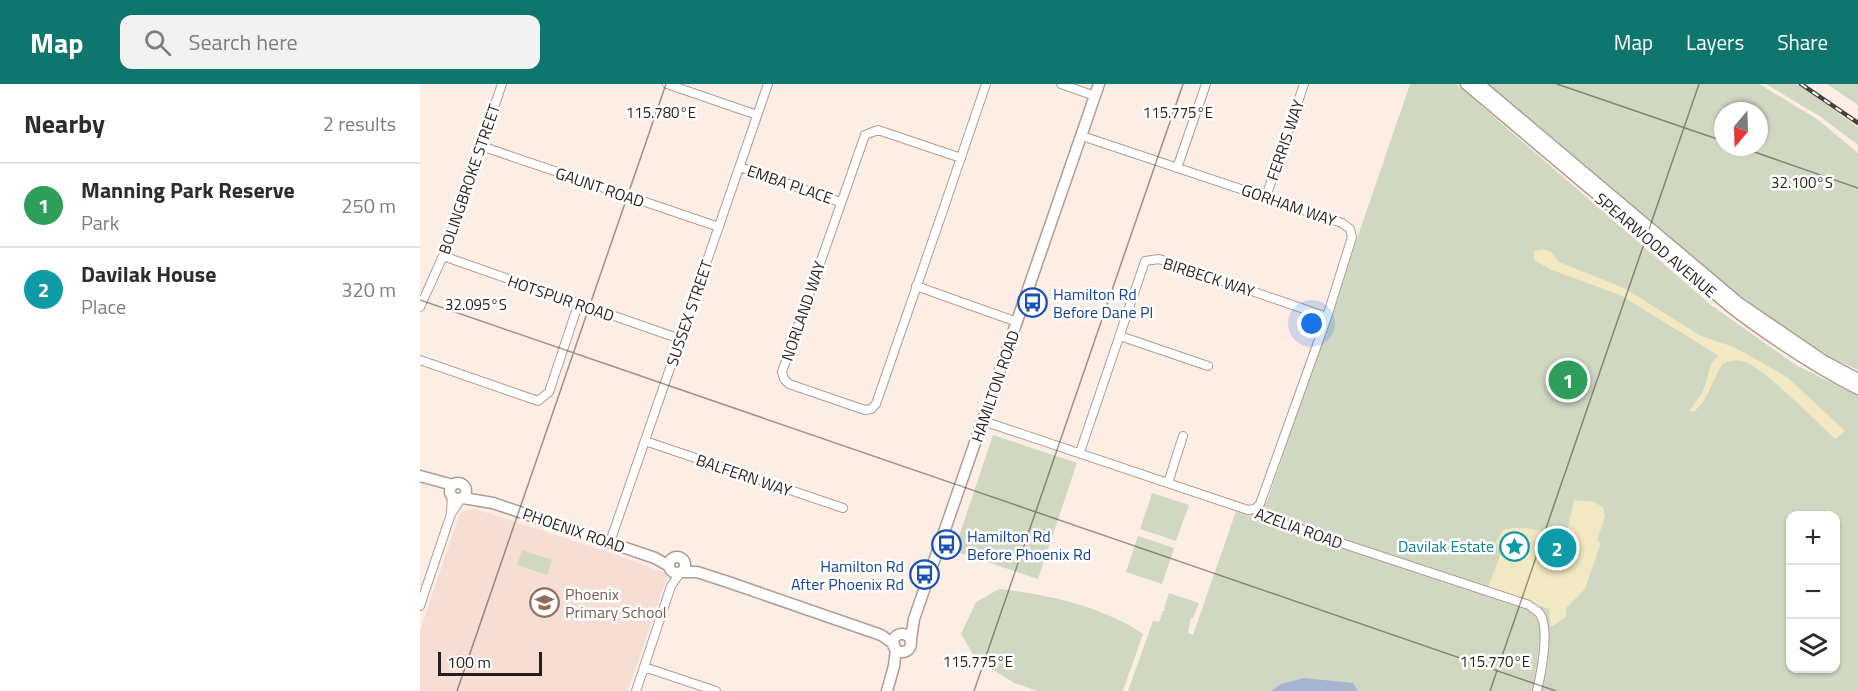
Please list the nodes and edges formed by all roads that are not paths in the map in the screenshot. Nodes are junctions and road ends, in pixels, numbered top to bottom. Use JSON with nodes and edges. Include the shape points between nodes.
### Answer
{"nodes":[{"id":1,"x":502,"y":84,"type":"edge"},
{"id":2,"x":667,"y":84,"type":"edge"},
{"id":3,"x":768,"y":84,"type":"edge"},
{"id":4,"x":986,"y":84,"type":"edge"},
{"id":5,"x":1061,"y":84,"type":"edge"},
{"id":6,"x":1099,"y":84,"type":"edge"},
{"id":7,"x":1206,"y":84,"type":"edge"},
{"id":8,"x":1304,"y":84,"type":"edge"},
{"id":9,"x":1466,"y":84,"type":"edge"},
{"id":10,"x":1479,"y":84,"type":"edge"},
{"id":11,"x":1095,"y":96,"type":"junction"},
{"id":12,"x":757,"y":115,"type":"junction"},
{"id":13,"x":1082,"y":136,"type":"junction"},
{"id":14,"x":481,"y":146,"type":"junction"},
{"id":15,"x":961,"y":158,"type":"junction"},
{"id":16,"x":740,"y":166,"type":"junction"},
{"id":17,"x":1177,"y":168,"type":"junction"},
{"id":18,"x":1266,"y":197,"type":"junction"},
{"id":19,"x":840,"y":202,"type":"junction"},
{"id":20,"x":719,"y":227,"type":"junction"},
{"id":21,"x":443,"y":256,"type":"junction"},
{"id":22,"x":916,"y":286,"type":"junction"},
{"id":23,"x":578,"y":304,"type":"junction"},
{"id":24,"x":420,"y":307,"type":"edge"},
{"id":25,"x":1327,"y":317,"type":"junction"},
{"id":26,"x":1017,"y":322,"type":"junction"},
{"id":27,"x":1120,"y":336,"type":"junction"},
{"id":28,"x":680,"y":339,"type":"junction"},
{"id":29,"x":420,"y":360,"type":"edge"},
{"id":30,"x":1208,"y":366,"type":"dead end"},
{"id":31,"x":1858,"y":379,"type":"edge"},
{"id":32,"x":1858,"y":389,"type":"edge"},
{"id":33,"x":983,"y":421,"type":"junction"},
{"id":34,"x":1183,"y":436,"type":"dead end"},
{"id":35,"x":645,"y":441,"type":"junction"},
{"id":36,"x":1080,"y":453,"type":"junction"},
{"id":37,"x":424,"y":478,"type":"edge"},
{"id":38,"x":1167,"y":483,"type":"junction"},
{"id":39,"x":458,"y":493,"type":"junction"},
{"id":40,"x":843,"y":508,"type":"dead end"},
{"id":41,"x":1255,"y":509,"type":"junction"},
{"id":42,"x":610,"y":542,"type":"junction"},
{"id":43,"x":676,"y":567,"type":"junction"},
{"id":44,"x":424,"y":583,"type":"edge"},
{"id":45,"x":420,"y":606,"type":"edge"},
{"id":46,"x":914,"y":619,"type":"junction"},
{"id":47,"x":911,"y":639,"type":"joint"},
{"id":48,"x":898,"y":643,"type":"junction"},
{"id":49,"x":644,"y":667,"type":"junction"},
{"id":50,"x":636,"y":691,"type":"edge"},
{"id":51,"x":716,"y":691,"type":"edge"},
{"id":52,"x":887,"y":691,"type":"edge"},
{"id":53,"x":892,"y":691,"type":"edge"},
{"id":54,"x":1537,"y":691,"type":"edge"}],
"edges":[{"from":1,"to":14,"type":"street","name":"BOLINGBROKE STREET"},
{"from":2,"to":12,"type":"street"},
{"from":3,"to":12,"type":"street","name":"SUSSEX STREET"},
{"from":4,"to":15,"type":"street","name":"NORLAND WAY"},
{"from":5,"to":11,"type":"street"},
{"from":6,"to":11,"type":"main road","name":"HAMILTON ROAD"},
{"from":7,"to":17,"type":"street"},
{"from":8,"to":18,"type":"street","name":"FERRIS WAY"},
{"from":9,"to":32,"type":"main road","name":"SPEARWOOD AVENUE","via":[[1732,309],[1816,367]]},
{"from":10,"to":31,"type":"main road","name":"SPEARWOOD AVENUE","via":[[1739,303],[1814,355]]},
{"from":11,"to":13,"type":"main road","name":"HAMILTON ROAD"},
{"from":12,"to":16,"type":"street","name":"SUSSEX STREET"},
{"from":13,"to":17,"type":"street","name":"GORHAM WAY"},
{"from":13,"to":26,"type":"main road","name":"HAMILTON ROAD"},
{"from":14,"to":20,"type":"street","name":"GAUNT ROAD"},
{"from":14,"to":21,"type":"street","name":"BOLINGBROKE STREET"},
{"from":15,"to":19,"type":"street","name":"NORLAND WAY","via":[[878,130],[865,135]]},
{"from":15,"to":22,"type":"street","name":"NORLAND WAY"},
{"from":16,"to":19,"type":"street","name":"EMBA PLACE"},
{"from":16,"to":20,"type":"street","name":"SUSSEX STREET"},
{"from":17,"to":18,"type":"street","name":"GORHAM WAY"},
{"from":18,"to":25,"type":"street","name":"GORHAM WAY","via":[[1350,229],[1352,237]]},
{"from":19,"to":22,"type":"street","name":"NORLAND WAY","via":[[782,372],[784,379],[789,384],[871,409]]},
{"from":20,"to":28,"type":"street","name":"SUSSEX STREET"},
{"from":21,"to":23,"type":"street","name":"HOTSPUR ROAD"},
{"from":21,"to":24,"type":"street","name":"BOLINGBROKE STREET"},
{"from":22,"to":26,"type":"street"},
{"from":23,"to":28,"type":"street","name":"HOTSPUR ROAD"},
{"from":23,"to":29,"type":"street","via":[[549,392],[538,401]]},
{"from":25,"to":27,"type":"street","name":"BIRBECK WAY","via":[[1159,259],[1145,261]]},
{"from":25,"to":41,"type":"street","name":"GORHAM WAY"},
{"from":26,"to":33,"type":"main road","name":"HAMILTON ROAD"},
{"from":27,"to":30,"type":"street"},
{"from":27,"to":36,"type":"street","name":"BIRBECK WAY"},
{"from":28,"to":35,"type":"street","name":"SUSSEX STREET"},
{"from":33,"to":36,"type":"street","name":"AZELIA ROAD"},
{"from":33,"to":46,"type":"main road","name":"HAMILTON ROAD"},
{"from":34,"to":38,"type":"street"},
{"from":35,"to":40,"type":"street","name":"BALFERN WAY"},
{"from":35,"to":42,"type":"street","name":"SUSSEX STREET"},
{"from":36,"to":38,"type":"street","name":"AZELIA ROAD"},
{"from":37,"to":39,"type":"main road","name":"PHOENIX ROAD"},
{"from":38,"to":41,"type":"street","name":"AZELIA ROAD"},
{"from":39,"to":42,"type":"main road","name":"PHOENIX ROAD"},
{"from":39,"to":44,"type":"street"},
{"from":41,"to":54,"type":"street","name":"AZELIA ROAD","via":[[1268,518],[1333,541],[1528,605],[1540,615],[1544,629]]},
{"from":42,"to":43,"type":"main road","name":"PHOENIX ROAD"},
{"from":43,"to":48,"type":"main road","name":"PHOENIX ROAD"},
{"from":43,"to":49,"type":"street"},
{"from":44,"to":45,"type":"street"},
{"from":46,"to":47,"type":"main road","name":"HAMILTON ROAD"},
{"from":46,"to":48,"type":"main road","name":"HAMILTON ROAD"},
{"from":47,"to":48,"type":"main road","name":"PHOENIX ROAD","via":[[904,634]]},
{"from":48,"to":52,"type":"main road"},
{"from":48,"to":53,"type":"main road"},
{"from":49,"to":50,"type":"street"},
{"from":49,"to":51,"type":"street"}]}
